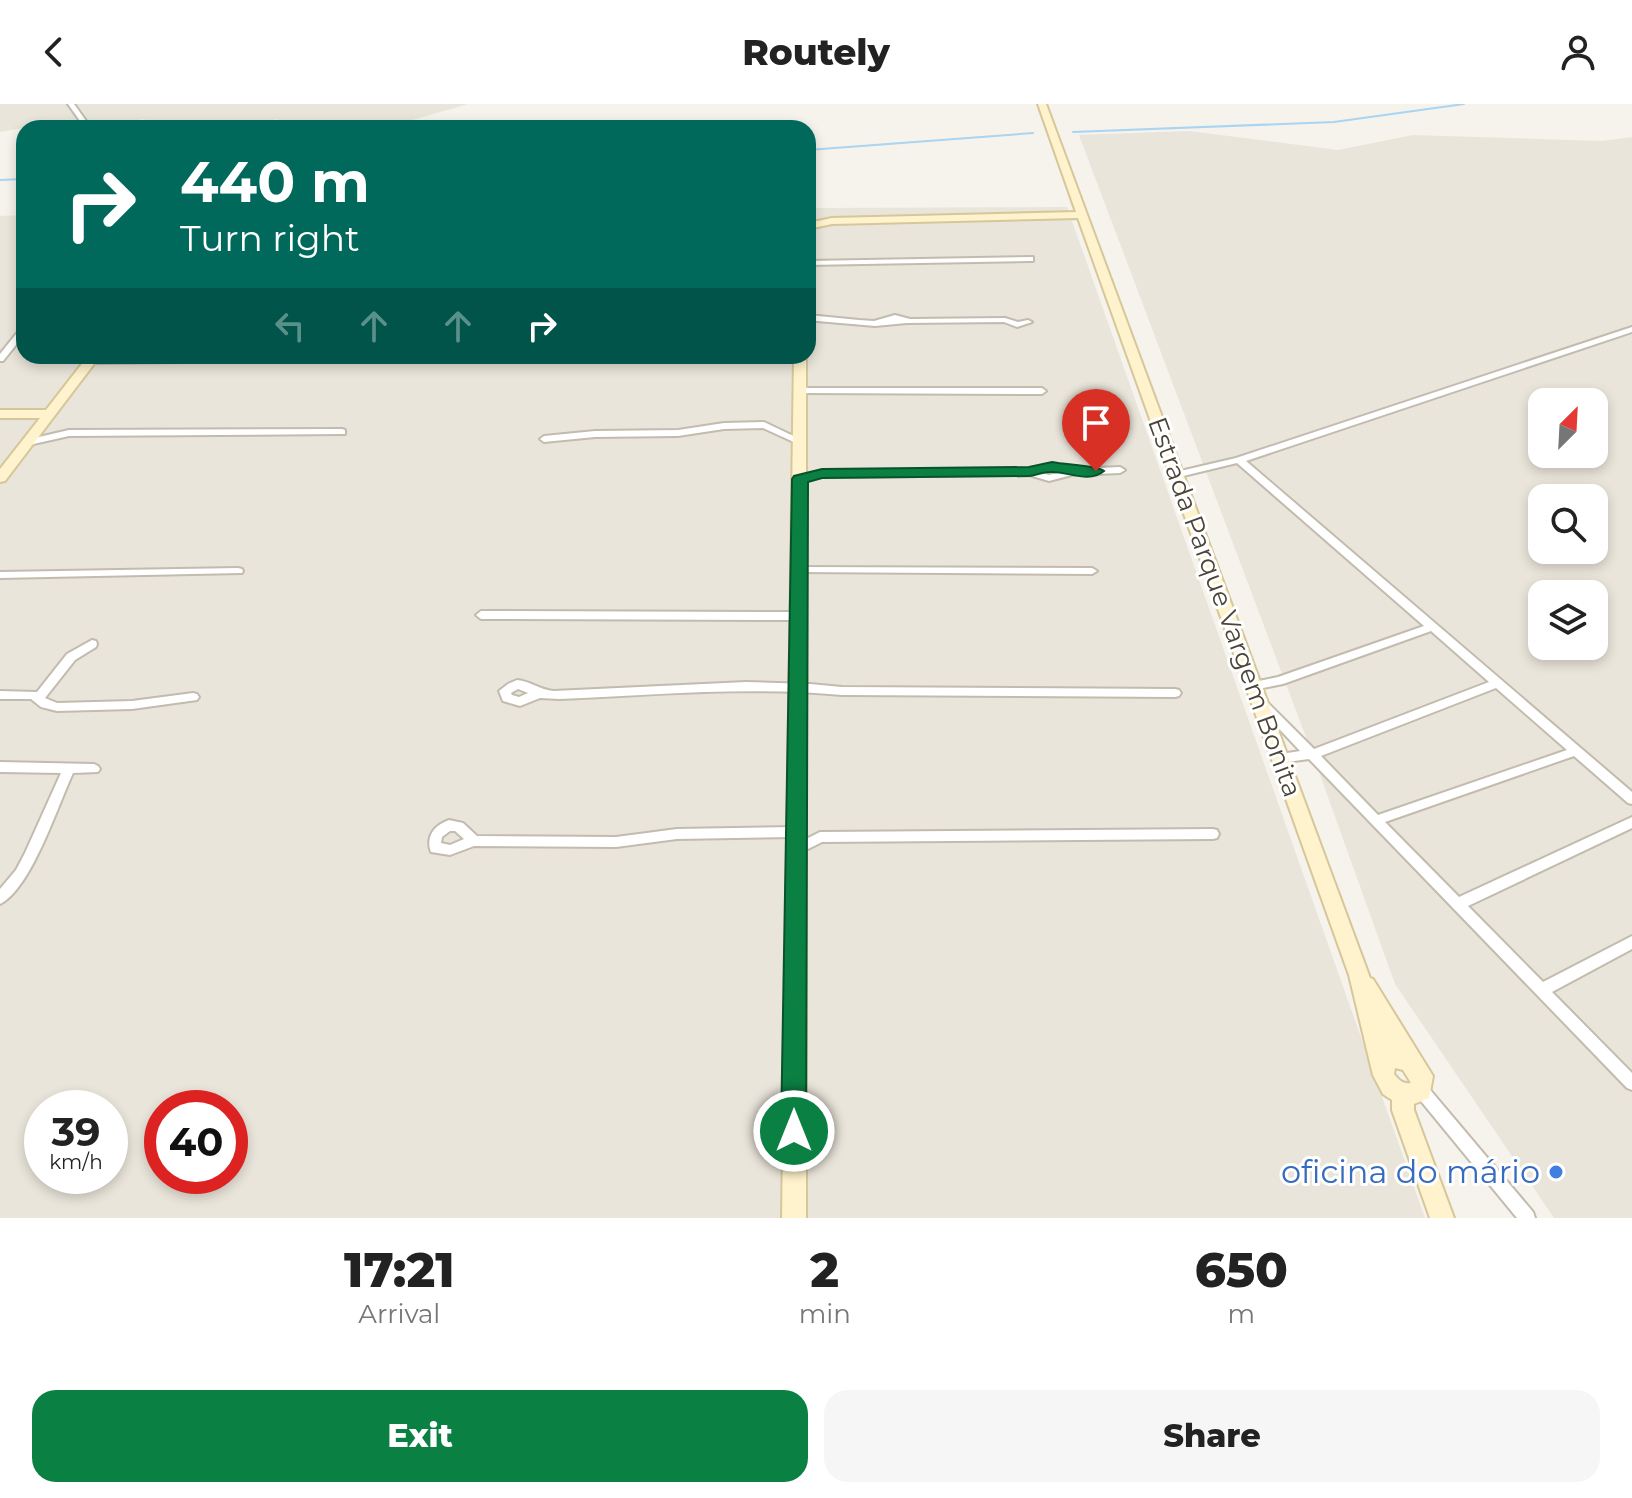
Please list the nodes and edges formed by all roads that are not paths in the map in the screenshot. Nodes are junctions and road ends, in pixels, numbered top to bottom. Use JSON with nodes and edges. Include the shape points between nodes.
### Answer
{"nodes":[{"id":1,"x":1042,"y":104,"type":"edge"},
{"id":2,"x":1083,"y":215,"type":"junction"},
{"id":3,"x":816,"y":224,"type":"edge"},
{"id":4,"x":1030,"y":259,"type":"dead end"},
{"id":5,"x":816,"y":260,"type":"edge"},
{"id":6,"x":816,"y":319,"type":"edge"},
{"id":7,"x":1005,"y":320,"type":"dead end"},
{"id":8,"x":825,"y":321,"type":"junction"},
{"id":9,"x":816,"y":324,"type":"edge"},
{"id":10,"x":1632,"y":329,"type":"edge"},
{"id":11,"x":16,"y":340,"type":"edge"},
{"id":12,"x":0,"y":359,"type":"edge"},
{"id":13,"x":87,"y":364,"type":"edge"},
{"id":14,"x":800,"y":364,"type":"edge"},
{"id":15,"x":800,"y":391,"type":"junction"},
{"id":16,"x":1042,"y":391,"type":"dead end"},
{"id":17,"x":0,"y":414,"type":"edge"},
{"id":18,"x":46,"y":419,"type":"junction"},
{"id":19,"x":776,"y":429,"type":"junction"},
{"id":20,"x":342,"y":432,"type":"dead end"},
{"id":21,"x":799,"y":432,"type":"junction"},
{"id":22,"x":69,"y":433,"type":"junction"},
{"id":23,"x":544,"y":439,"type":"dead end"},
{"id":24,"x":29,"y":442,"type":"junction"},
{"id":25,"x":1239,"y":460,"type":"junction"},
{"id":26,"x":1120,"y":470,"type":"dead end"},
{"id":27,"x":800,"y":473,"type":"junction"},
{"id":28,"x":1179,"y":474,"type":"junction"},
{"id":29,"x":0,"y":478,"type":"edge"},
{"id":30,"x":798,"y":570,"type":"junction"},
{"id":31,"x":238,"y":571,"type":"dead end"},
{"id":32,"x":1092,"y":571,"type":"dead end"},
{"id":33,"x":0,"y":575,"type":"edge"},
{"id":34,"x":481,"y":615,"type":"dead end"},
{"id":35,"x":797,"y":616,"type":"junction"},
{"id":36,"x":1432,"y":627,"type":"junction"},
{"id":37,"x":92,"y":644,"type":"dead end"},
{"id":38,"x":1499,"y":683,"type":"junction"},
{"id":39,"x":797,"y":685,"type":"junction"},
{"id":40,"x":1175,"y":693,"type":"dead end"},
{"id":41,"x":1256,"y":693,"type":"junction"},
{"id":42,"x":538,"y":694,"type":"dead end"},
{"id":43,"x":0,"y":695,"type":"edge"},
{"id":44,"x":193,"y":697,"type":"dead end"},
{"id":45,"x":39,"y":698,"type":"junction"},
{"id":46,"x":1576,"y":751,"type":"junction"},
{"id":47,"x":1314,"y":754,"type":"junction"},
{"id":48,"x":1279,"y":758,"type":"junction"},
{"id":49,"x":0,"y":767,"type":"edge"},
{"id":50,"x":69,"y":768,"type":"junction"},
{"id":51,"x":94,"y":769,"type":"dead end"},
{"id":52,"x":1632,"y":799,"type":"edge"},
{"id":53,"x":1377,"y":820,"type":"junction"},
{"id":54,"x":1632,"y":822,"type":"edge"},
{"id":55,"x":796,"y":834,"type":"junction"},
{"id":56,"x":1213,"y":834,"type":"dead end"},
{"id":57,"x":820,"y":837,"type":"junction"},
{"id":58,"x":474,"y":841,"type":"dead end"},
{"id":59,"x":0,"y":898,"type":"edge"},
{"id":60,"x":1458,"y":904,"type":"junction"},
{"id":61,"x":1632,"y":942,"type":"edge"},
{"id":62,"x":1359,"y":975,"type":"junction"},
{"id":63,"x":1542,"y":990,"type":"junction"},
{"id":64,"x":1410,"y":1062,"type":"junction"},
{"id":65,"x":1382,"y":1068,"type":"junction"},
{"id":66,"x":1631,"y":1080,"type":"edge"},
{"id":67,"x":1412,"y":1092,"type":"junction"},
{"id":68,"x":794,"y":1218,"type":"edge"},
{"id":69,"x":1442,"y":1218,"type":"edge"},
{"id":70,"x":1527,"y":1218,"type":"edge"}],
"edges":[{"from":1,"to":2,"type":"street","name":"Estrada Parque Vargem Bonita"},
{"from":2,"to":3,"type":"street"},
{"from":2,"to":28,"type":"street","name":"Estrada Parque Vargem Bonita"},
{"from":4,"to":5,"type":"street"},
{"from":6,"to":8,"type":"street"},
{"from":7,"to":8,"type":"street","via":[[907,320],[894,325]]},
{"from":8,"to":9,"type":"street"},
{"from":10,"to":25,"type":"street"},
{"from":11,"to":12,"type":"street"},
{"from":13,"to":18,"type":"street"},
{"from":14,"to":15,"type":"street"},
{"from":15,"to":16,"type":"street"},
{"from":15,"to":21,"type":"street"},
{"from":17,"to":18,"type":"street"},
{"from":18,"to":22,"type":"street"},
{"from":18,"to":24,"type":"street"},
{"from":19,"to":21,"type":"street"},
{"from":19,"to":21,"type":"street"},
{"from":19,"to":23,"type":"street","via":[[724,426]]},
{"from":20,"to":22,"type":"street"},
{"from":21,"to":27,"type":"street"},
{"from":22,"to":24,"type":"street"},
{"from":24,"to":29,"type":"street"},
{"from":25,"to":28,"type":"street"},
{"from":25,"to":36,"type":"street"},
{"from":26,"to":27,"type":"street","via":[[1049,478],[1029,472]]},
{"from":27,"to":30,"type":"street"},
{"from":28,"to":41,"type":"street","name":"Estrada Parque Vargem Bonita"},
{"from":30,"to":32,"type":"street"},
{"from":30,"to":35,"type":"street"},
{"from":31,"to":33,"type":"street"},
{"from":34,"to":35,"type":"street"},
{"from":35,"to":39,"type":"street"},
{"from":36,"to":38,"type":"street"},
{"from":36,"to":41,"type":"street"},
{"from":37,"to":45,"type":"street","via":[[71,657]]},
{"from":38,"to":46,"type":"street"},
{"from":38,"to":47,"type":"street"},
{"from":39,"to":40,"type":"street","via":[[842,691]]},
{"from":39,"to":42,"type":"street"},
{"from":39,"to":55,"type":"street"},
{"from":41,"to":47,"type":"street"},
{"from":41,"to":48,"type":"street","name":"Estrada Parque Vargem Bonita"},
{"from":43,"to":45,"type":"street"},
{"from":44,"to":45,"type":"street","via":[[77,707],[51,706]]},
{"from":46,"to":52,"type":"street"},
{"from":46,"to":53,"type":"street"},
{"from":47,"to":48,"type":"street"},
{"from":47,"to":53,"type":"street"},
{"from":48,"to":62,"type":"street","name":"Estrada Parque Vargem Bonita"},
{"from":49,"to":50,"type":"street"},
{"from":50,"to":51,"type":"street"},
{"from":50,"to":59,"type":"street","via":[[28,862]]},
{"from":53,"to":60,"type":"street"},
{"from":54,"to":60,"type":"street"},
{"from":55,"to":57,"type":"street"},
{"from":55,"to":57,"type":"street"},
{"from":55,"to":58,"type":"street","via":[[677,834],[616,842]]},
{"from":55,"to":68,"type":"street"},
{"from":56,"to":57,"type":"street"},
{"from":60,"to":63,"type":"street"},
{"from":61,"to":63,"type":"street"},
{"from":62,"to":64,"type":"street","name":"Estrada Parque Vargem Bonita"},
{"from":62,"to":65,"type":"street","name":"Estrada Parque Vargem Bonita"},
{"from":63,"to":66,"type":"street"},
{"from":64,"to":65,"type":"street","via":[[1394,1057]]},
{"from":64,"to":67,"type":"street","name":"Estrada Parque Vargem Bonita","via":[[1422,1076]]},
{"from":65,"to":67,"type":"street","via":[[1385,1080]]},
{"from":67,"to":69,"type":"street","via":[[1403,1110]]},
{"from":67,"to":70,"type":"street"}]}
